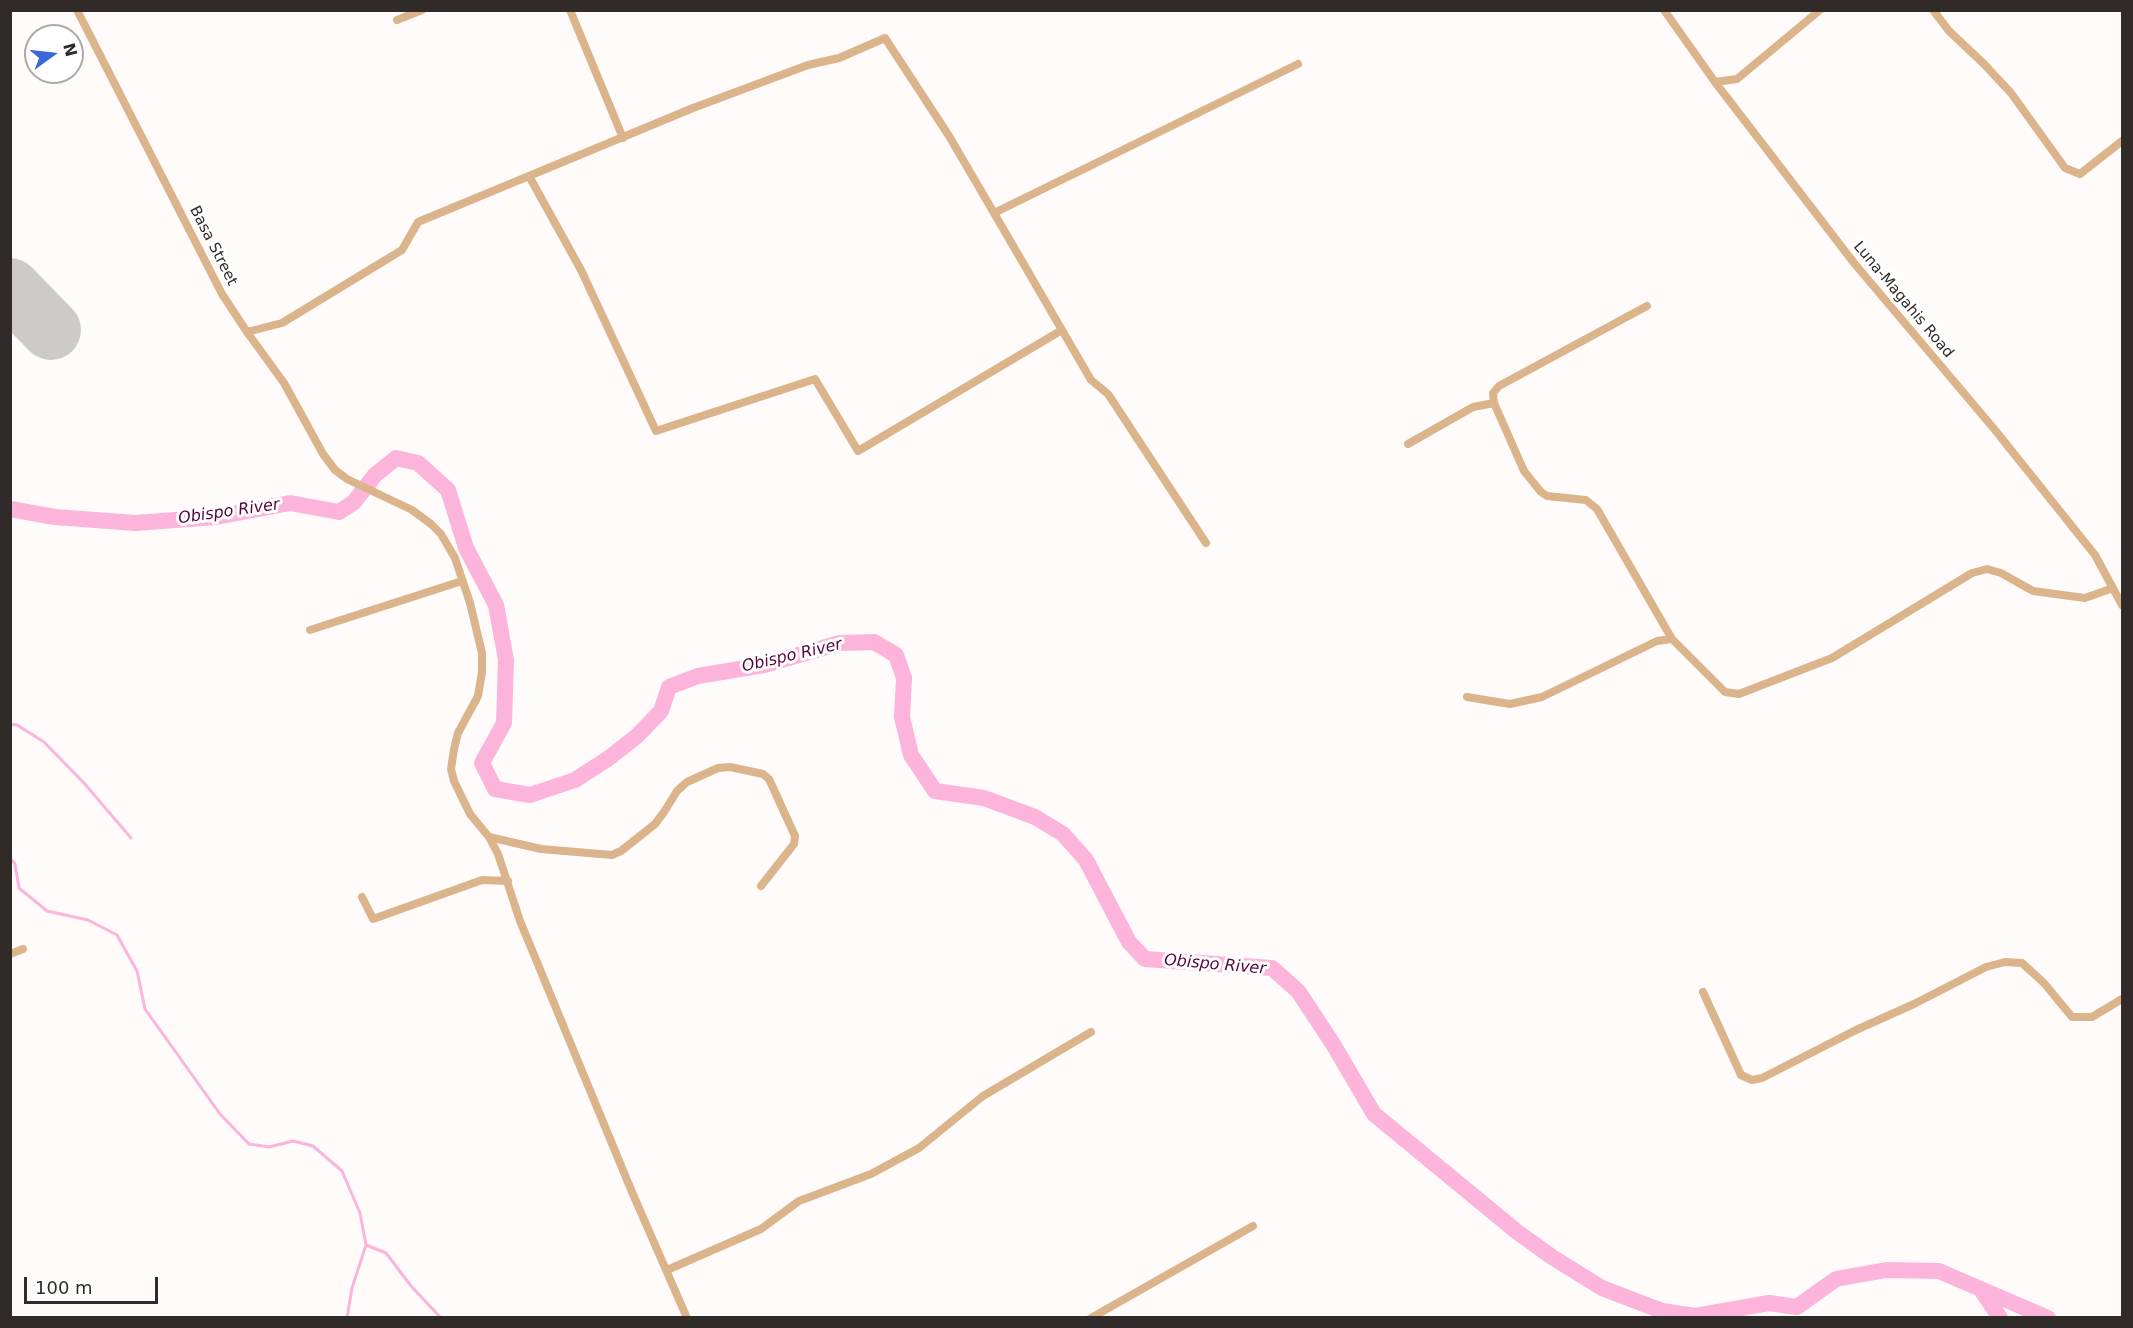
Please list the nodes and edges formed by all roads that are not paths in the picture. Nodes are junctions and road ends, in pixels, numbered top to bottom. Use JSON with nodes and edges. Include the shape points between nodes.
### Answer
{"nodes":[{"id":1,"x":77,"y":10,"type":"edge"},
{"id":2,"x":422,"y":10,"type":"edge"},
{"id":3,"x":570,"y":10,"type":"edge"},
{"id":4,"x":1664,"y":10,"type":"edge"},
{"id":5,"x":1820,"y":10,"type":"edge"},
{"id":6,"x":1933,"y":10,"type":"edge"},
{"id":7,"x":397,"y":20,"type":"dead end"},
{"id":8,"x":1298,"y":64,"type":"dead end"},
{"id":9,"x":1715,"y":82,"type":"junction"},
{"id":10,"x":623,"y":138,"type":"junction"},
{"id":11,"x":2122,"y":141,"type":"edge"},
{"id":12,"x":529,"y":176,"type":"junction"},
{"id":13,"x":994,"y":213,"type":"junction"},
{"id":14,"x":1647,"y":306,"type":"dead end"},
{"id":15,"x":1062,"y":330,"type":"junction"},
{"id":16,"x":247,"y":332,"type":"junction"},
{"id":17,"x":1494,"y":404,"type":"junction"},
{"id":18,"x":1408,"y":444,"type":"dead end"},
{"id":19,"x":1206,"y":543,"type":"dead end"},
{"id":20,"x":462,"y":580,"type":"junction"},
{"id":21,"x":2113,"y":588,"type":"junction"},
{"id":22,"x":2122,"y":605,"type":"edge"},
{"id":23,"x":310,"y":630,"type":"dead end"},
{"id":24,"x":1672,"y":639,"type":"junction"},
{"id":25,"x":1467,"y":697,"type":"dead end"},
{"id":26,"x":489,"y":837,"type":"junction"},
{"id":27,"x":508,"y":881,"type":"junction"},
{"id":28,"x":761,"y":886,"type":"dead end"},
{"id":29,"x":362,"y":897,"type":"dead end"},
{"id":30,"x":23,"y":949,"type":"dead end"},
{"id":31,"x":10,"y":954,"type":"edge"},
{"id":32,"x":1703,"y":993,"type":"dead end"},
{"id":33,"x":2122,"y":999,"type":"edge"},
{"id":34,"x":1091,"y":1032,"type":"dead end"},
{"id":35,"x":1253,"y":1226,"type":"dead end"},
{"id":36,"x":667,"y":1270,"type":"junction"},
{"id":37,"x":687,"y":1317,"type":"edge"},
{"id":38,"x":1091,"y":1317,"type":"edge"}],
"edges":[{"from":1,"to":16,"type":"street","name":"Basa Street","via":[[222,294]]},
{"from":2,"to":7,"type":"street"},
{"from":3,"to":10,"type":"street"},
{"from":4,"to":9,"type":"street","name":"Luna-Magahis Road"},
{"from":5,"to":9,"type":"street","via":[[1737,79]]},
{"from":6,"to":11,"type":"street","via":[[2012,93],[2065,168],[2080,174]]},
{"from":8,"to":13,"type":"street"},
{"from":9,"to":21,"type":"street","name":"Luna-Magahis Road","via":[[1854,263],[2095,555]]},
{"from":10,"to":12,"type":"street"},
{"from":10,"to":13,"type":"street","via":[[703,104],[885,38]]},
{"from":12,"to":15,"type":"street","via":[[581,270],[656,431],[815,379],[858,451]]},
{"from":12,"to":16,"type":"street","via":[[418,222],[402,250],[282,323]]},
{"from":13,"to":15,"type":"street"},
{"from":14,"to":17,"type":"street","via":[[1499,386],[1493,393]]},
{"from":15,"to":19,"type":"street","via":[[1091,380],[1108,394]]},
{"from":16,"to":20,"type":"street","name":"Basa Street","via":[[284,383],[335,470],[431,524],[455,558]]},
{"from":17,"to":18,"type":"street","via":[[1473,407]]},
{"from":17,"to":24,"type":"street","via":[[1524,471],[1541,492],[1586,500],[1597,509]]},
{"from":20,"to":23,"type":"street"},
{"from":20,"to":26,"type":"street","name":"Basa Street","via":[[482,653],[482,672],[478,696],[458,733],[451,769],[470,814]]},
{"from":21,"to":22,"type":"street","name":"Luna-Magahis Road"},
{"from":21,"to":24,"type":"street","via":[[2085,598],[2033,591],[1986,569],[1972,573],[1832,658],[1739,694],[1725,692]]},
{"from":24,"to":25,"type":"street","via":[[1657,641],[1542,697],[1510,704]]},
{"from":26,"to":27,"type":"street","name":"Basa Street"},
{"from":26,"to":28,"type":"street","via":[[541,849],[612,855],[655,824],[687,783],[718,768],[730,767],[763,774],[769,779],[795,836],[794,844]]},
{"from":27,"to":29,"type":"street","via":[[482,880],[373,919]]},
{"from":27,"to":36,"type":"street","name":"Basa Street","via":[[520,921]]},
{"from":30,"to":31,"type":"street"},
{"from":32,"to":33,"type":"street","via":[[1741,1075],[1752,1080],[1986,967],[2005,962],[2022,963],[2072,1017],[2092,1017]]},
{"from":34,"to":36,"type":"street","via":[[982,1096],[919,1148],[871,1174],[799,1201],[761,1229]]},
{"from":35,"to":38,"type":"street"},
{"from":36,"to":37,"type":"street","name":"Basa Street"}]}
